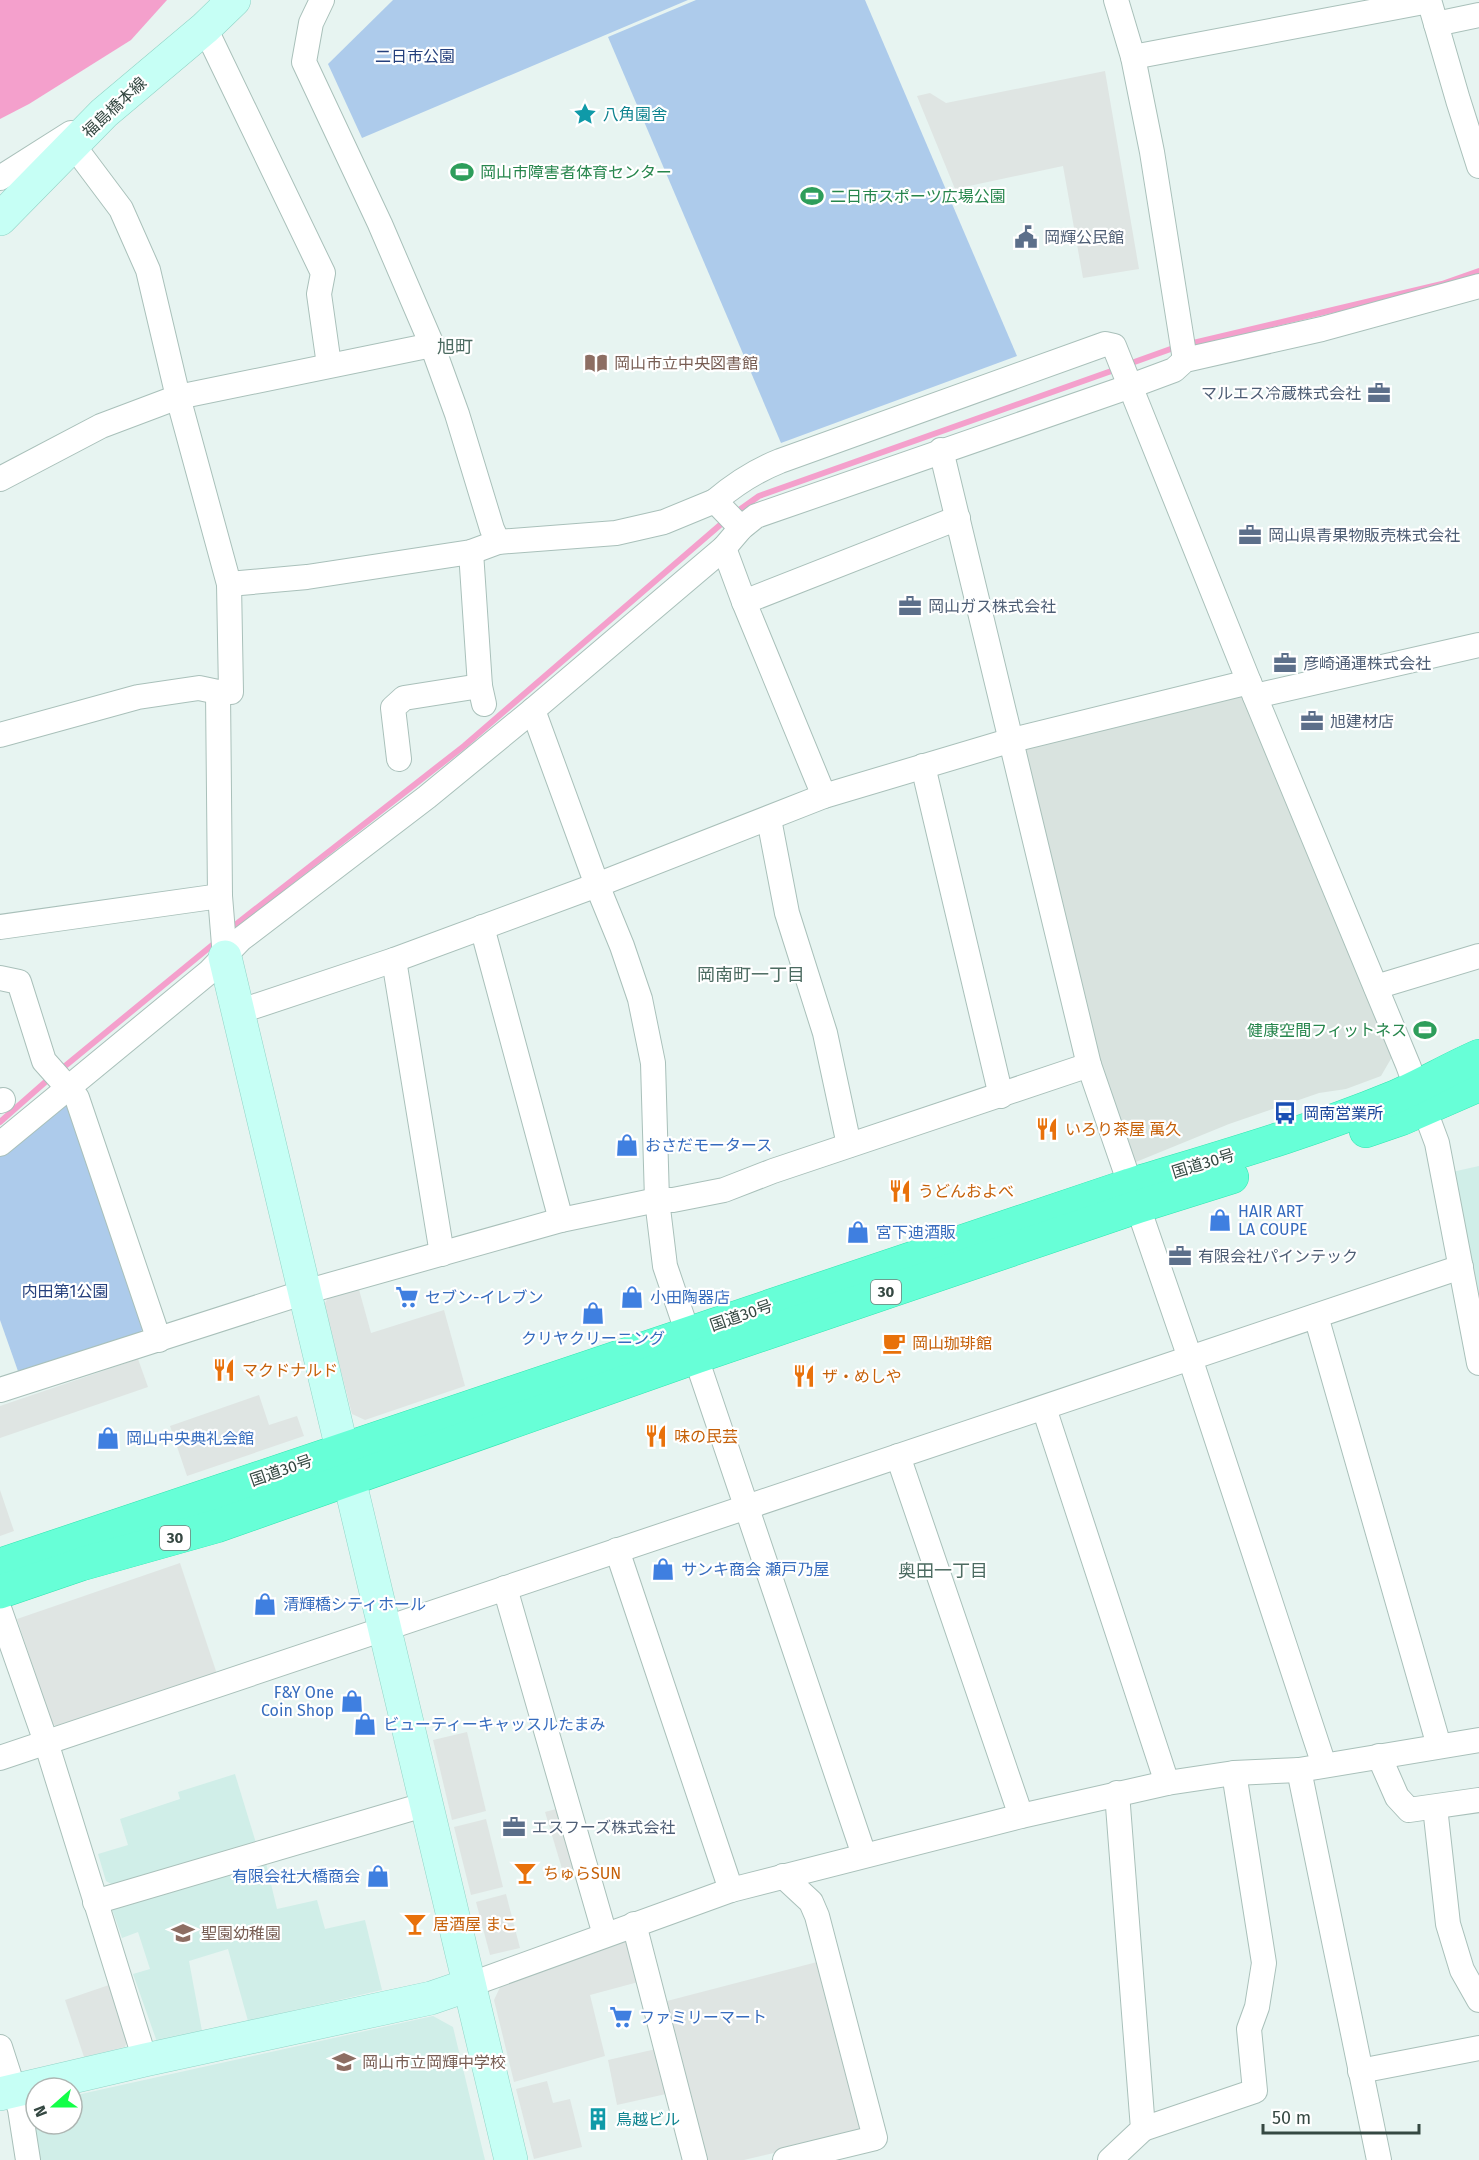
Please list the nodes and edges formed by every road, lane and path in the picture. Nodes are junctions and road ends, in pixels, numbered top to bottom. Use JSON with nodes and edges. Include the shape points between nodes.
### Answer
{"nodes":[{"id":1,"x":234,"y":0,"type":"edge"},
{"id":2,"x":322,"y":0,"type":"edge"},
{"id":3,"x":1116,"y":0,"type":"edge"},
{"id":4,"x":1429,"y":0,"type":"edge"},
{"id":5,"x":1479,"y":15,"type":"edge"},
{"id":6,"x":1436,"y":24,"type":"junction"},
{"id":7,"x":205,"y":28,"type":"junction"},
{"id":8,"x":1133,"y":57,"type":"junction"},
{"id":9,"x":104,"y":112,"type":"junction"},
{"id":10,"x":73,"y":146,"type":"junction"},
{"id":11,"x":1479,"y":166,"type":"edge"},
{"id":12,"x":0,"y":178,"type":"edge"},
{"id":13,"x":0,"y":219,"type":"edge"},
{"id":14,"x":1479,"y":286,"type":"edge"},
{"id":15,"x":432,"y":345,"type":"junction"},
{"id":16,"x":1183,"y":350,"type":"junction"},
{"id":17,"x":329,"y":365,"type":"junction"},
{"id":18,"x":1130,"y":382,"type":"junction"},
{"id":19,"x":178,"y":397,"type":"junction"},
{"id":20,"x":941,"y":450,"type":"junction"},
{"id":21,"x":0,"y":479,"type":"edge"},
{"id":22,"x":729,"y":516,"type":"junction"},
{"id":23,"x":958,"y":518,"type":"junction"},
{"id":24,"x":498,"y":542,"type":"junction"},
{"id":25,"x":724,"y":548,"type":"junction"},
{"id":26,"x":471,"y":552,"type":"junction"},
{"id":27,"x":229,"y":584,"type":"junction"},
{"id":28,"x":744,"y":602,"type":"junction"},
{"id":29,"x":1479,"y":645,"type":"edge"},
{"id":30,"x":1252,"y":689,"type":"junction"},
{"id":31,"x":218,"y":692,"type":"junction"},
{"id":32,"x":533,"y":710,"type":"junction"},
{"id":33,"x":0,"y":735,"type":"edge"},
{"id":34,"x":1012,"y":740,"type":"junction"},
{"id":35,"x":399,"y":759,"type":"dead end"},
{"id":36,"x":923,"y":766,"type":"junction"},
{"id":37,"x":824,"y":796,"type":"junction"},
{"id":38,"x":769,"y":819,"type":"junction"},
{"id":39,"x":597,"y":885,"type":"junction"},
{"id":40,"x":220,"y":896,"type":"junction"},
{"id":41,"x":0,"y":927,"type":"edge"},
{"id":42,"x":482,"y":927,"type":"junction"},
{"id":43,"x":224,"y":944,"type":"junction"},
{"id":44,"x":1479,"y":956,"type":"edge"},
{"id":45,"x":394,"y":960,"type":"junction"},
{"id":46,"x":0,"y":978,"type":"edge"},
{"id":47,"x":1376,"y":987,"type":"junction"},
{"id":48,"x":238,"y":1012,"type":"junction"},
{"id":49,"x":1479,"y":1056,"type":"edge"},
{"id":50,"x":1089,"y":1065,"type":"junction"},
{"id":51,"x":61,"y":1080,"type":"junction"},
{"id":52,"x":1479,"y":1085,"type":"edge"},
{"id":53,"x":1001,"y":1096,"type":"junction"},
{"id":54,"x":1421,"y":1097,"type":"junction"},
{"id":55,"x":0,"y":1144,"type":"edge"},
{"id":56,"x":849,"y":1145,"type":"junction"},
{"id":57,"x":1134,"y":1196,"type":"junction"},
{"id":58,"x":657,"y":1200,"type":"junction"},
{"id":59,"x":561,"y":1220,"type":"junction"},
{"id":60,"x":442,"y":1254,"type":"junction"},
{"id":61,"x":1461,"y":1267,"type":"junction"},
{"id":62,"x":305,"y":1293,"type":"junction"},
{"id":63,"x":1316,"y":1316,"type":"junction"},
{"id":64,"x":159,"y":1340,"type":"junction"},
{"id":65,"x":692,"y":1345,"type":"junction"},
{"id":66,"x":1190,"y":1359,"type":"junction"},
{"id":67,"x":1479,"y":1363,"type":"edge"},
{"id":68,"x":0,"y":1390,"type":"edge"},
{"id":69,"x":1044,"y":1408,"type":"junction"},
{"id":70,"x":898,"y":1456,"type":"junction"},
{"id":71,"x":344,"y":1465,"type":"junction"},
{"id":72,"x":747,"y":1507,"type":"junction"},
{"id":73,"x":617,"y":1550,"type":"junction"},
{"id":74,"x":0,"y":1565,"type":"edge"},
{"id":75,"x":505,"y":1588,"type":"junction"},
{"id":76,"x":0,"y":1592,"type":"edge"},
{"id":77,"x":0,"y":1611,"type":"edge"},
{"id":78,"x":384,"y":1629,"type":"junction"},
{"id":79,"x":1479,"y":1740,"type":"edge"},
{"id":80,"x":46,"y":1742,"type":"junction"},
{"id":81,"x":1439,"y":1746,"type":"junction"},
{"id":82,"x":1379,"y":1756,"type":"junction"},
{"id":83,"x":0,"y":1758,"type":"edge"},
{"id":84,"x":1324,"y":1765,"type":"junction"},
{"id":85,"x":1299,"y":1770,"type":"junction"},
{"id":86,"x":1234,"y":1773,"type":"junction"},
{"id":87,"x":1167,"y":1783,"type":"junction"},
{"id":88,"x":1118,"y":1793,"type":"junction"},
{"id":89,"x":1479,"y":1800,"type":"edge"},
{"id":90,"x":427,"y":1804,"type":"junction"},
{"id":91,"x":1435,"y":1808,"type":"junction"},
{"id":92,"x":1021,"y":1816,"type":"junction"},
{"id":93,"x":864,"y":1855,"type":"junction"},
{"id":94,"x":783,"y":1876,"type":"junction"},
{"id":95,"x":731,"y":1890,"type":"junction"},
{"id":96,"x":95,"y":1902,"type":"junction"},
{"id":97,"x":634,"y":1924,"type":"junction"},
{"id":98,"x":605,"y":1935,"type":"junction"},
{"id":99,"x":469,"y":1985,"type":"junction"},
{"id":100,"x":1479,"y":2000,"type":"edge"},
{"id":101,"x":0,"y":2047,"type":"edge"},
{"id":102,"x":1479,"y":2048,"type":"edge"},
{"id":103,"x":145,"y":2060,"type":"junction"},
{"id":104,"x":1360,"y":2071,"type":"junction"},
{"id":105,"x":7,"y":2091,"type":"edge"},
{"id":106,"x":1143,"y":2129,"type":"junction"},
{"id":107,"x":877,"y":2149,"type":"edge"},
{"id":108,"x":28,"y":2160,"type":"edge"},
{"id":109,"x":511,"y":2160,"type":"edge"},
{"id":110,"x":695,"y":2160,"type":"edge"},
{"id":111,"x":785,"y":2160,"type":"edge"},
{"id":112,"x":1110,"y":2160,"type":"edge"},
{"id":113,"x":1379,"y":2160,"type":"edge"}],
"edges":[{"from":1,"to":7,"type":"street","name":"福島橋本線"},
{"from":2,"to":15,"type":"street","via":[[311,23],[304,62]]},
{"from":3,"to":8,"type":"street"},
{"from":4,"to":6,"type":"street"},
{"from":4,"to":8,"type":"street"},
{"from":5,"to":6,"type":"street"},
{"from":6,"to":11,"type":"street"},
{"from":7,"to":9,"type":"street","name":"福島橋本線"},
{"from":7,"to":17,"type":"street","via":[[323,273],[319,294]]},
{"from":8,"to":16,"type":"street"},
{"from":9,"to":10,"type":"street","name":"福島橋本線"},
{"from":9,"to":12,"type":"street"},
{"from":10,"to":13,"type":"street","name":"福島橋本線"},
{"from":10,"to":19,"type":"street","via":[[121,209],[147,270]]},
{"from":14,"to":16,"type":"street","via":[[1322,329]]},
{"from":15,"to":17,"type":"street"},
{"from":15,"to":24,"type":"street"},
{"from":16,"to":18,"type":"street","via":[[1174,370]]},
{"from":17,"to":19,"type":"street"},
{"from":18,"to":20,"type":"street"},
{"from":18,"to":22,"type":"street","via":[[1114,346],[1106,344],[780,461],[733,485]]},
{"from":18,"to":30,"type":"street"},
{"from":19,"to":21,"type":"street","via":[[101,426]]},
{"from":19,"to":27,"type":"street"},
{"from":20,"to":22,"type":"street","via":[[756,516]]},
{"from":20,"to":23,"type":"street"},
{"from":22,"to":24,"type":"street","via":[[664,522],[616,534]]},
{"from":22,"to":25,"type":"street"},
{"from":23,"to":28,"type":"street"},
{"from":23,"to":34,"type":"street"},
{"from":24,"to":26,"type":"street"},
{"from":25,"to":28,"type":"street"},
{"from":25,"to":32,"type":"street"},
{"from":26,"to":27,"type":"street","via":[[307,578]]},
{"from":26,"to":35,"type":"street","via":[[482,695],[404,698],[393,708]]},
{"from":27,"to":31,"type":"street","via":[[231,692]]},
{"from":28,"to":37,"type":"street"},
{"from":29,"to":30,"type":"street"},
{"from":30,"to":34,"type":"street"},
{"from":30,"to":47,"type":"street"},
{"from":31,"to":33,"type":"street","via":[[199,688],[138,697]]},
{"from":31,"to":40,"type":"street"},
{"from":32,"to":39,"type":"street"},
{"from":32,"to":43,"type":"street","via":[[242,939]]},
{"from":34,"to":36,"type":"street"},
{"from":34,"to":50,"type":"street"},
{"from":36,"to":37,"type":"street"},
{"from":36,"to":53,"type":"street"},
{"from":37,"to":38,"type":"street"},
{"from":38,"to":39,"type":"street"},
{"from":38,"to":56,"type":"street","via":[[787,913],[825,1033]]},
{"from":39,"to":42,"type":"street"},
{"from":39,"to":58,"type":"street","via":[[640,999],[653,1063]]},
{"from":40,"to":41,"type":"street"},
{"from":40,"to":43,"type":"street"},
{"from":42,"to":45,"type":"street"},
{"from":42,"to":59,"type":"street"},
{"from":43,"to":48,"type":"street"},
{"from":43,"to":51,"type":"street"},
{"from":44,"to":47,"type":"street"},
{"from":45,"to":48,"type":"street"},
{"from":45,"to":60,"type":"street"},
{"from":46,"to":51,"type":"street","via":[[19,982],[44,1061]]},
{"from":47,"to":54,"type":"street"},
{"from":48,"to":62,"type":"street"},
{"from":49,"to":54,"type":"highway","name":"国道30号","number":"30"},
{"from":50,"to":53,"type":"street"},
{"from":50,"to":57,"type":"street"},
{"from":51,"to":55,"type":"street"},
{"from":51,"to":64,"type":"street","via":[[77,1098]]},
{"from":52,"to":54,"type":"highway","name":"国道30号","number":"30"},
{"from":53,"to":56,"type":"street"},
{"from":54,"to":57,"type":"highway","name":"国道30号","number":"30","via":[[1390,1123],[1262,1168]]},
{"from":54,"to":61,"type":"street","via":[[1437,1143]]},
{"from":56,"to":58,"type":"street","via":[[724,1190]]},
{"from":57,"to":65,"type":"highway","name":"国道30号","number":"30"},
{"from":57,"to":66,"type":"street"},
{"from":58,"to":59,"type":"street"},
{"from":58,"to":65,"type":"street","via":[[665,1266]]},
{"from":59,"to":60,"type":"street"},
{"from":60,"to":62,"type":"street"},
{"from":61,"to":63,"type":"street"},
{"from":61,"to":67,"type":"street"},
{"from":62,"to":64,"type":"street"},
{"from":62,"to":71,"type":"street"},
{"from":63,"to":66,"type":"street"},
{"from":63,"to":81,"type":"street"},
{"from":64,"to":68,"type":"street"},
{"from":65,"to":71,"type":"highway","name":"国道30号","number":"30"},
{"from":65,"to":72,"type":"street"},
{"from":66,"to":69,"type":"street"},
{"from":66,"to":84,"type":"street"},
{"from":69,"to":70,"type":"street"},
{"from":69,"to":87,"type":"street"},
{"from":70,"to":72,"type":"street"},
{"from":70,"to":92,"type":"street"},
{"from":71,"to":74,"type":"highway","name":"国道30号","number":"30"},
{"from":71,"to":76,"type":"highway","name":"国道30号","number":"30","via":[[218,1526],[82,1563]]},
{"from":71,"to":78,"type":"street"},
{"from":72,"to":73,"type":"street"},
{"from":72,"to":93,"type":"street"},
{"from":73,"to":75,"type":"street"},
{"from":73,"to":95,"type":"street"},
{"from":75,"to":78,"type":"street"},
{"from":75,"to":98,"type":"street"},
{"from":77,"to":80,"type":"street"},
{"from":78,"to":80,"type":"street"},
{"from":78,"to":90,"type":"street"},
{"from":79,"to":81,"type":"street"},
{"from":80,"to":83,"type":"street"},
{"from":80,"to":96,"type":"street"},
{"from":81,"to":82,"type":"street"},
{"from":82,"to":84,"type":"street"},
{"from":82,"to":91,"type":"street","via":[[1397,1797],[1409,1810]]},
{"from":84,"to":85,"type":"street"},
{"from":85,"to":86,"type":"street"},
{"from":85,"to":104,"type":"street"},
{"from":86,"to":87,"type":"street"},
{"from":86,"to":106,"type":"street","via":[[1264,1963],[1249,2029],[1255,2091]]},
{"from":87,"to":88,"type":"street"},
{"from":88,"to":92,"type":"street"},
{"from":88,"to":106,"type":"street"},
{"from":89,"to":91,"type":"street"},
{"from":90,"to":96,"type":"street"},
{"from":90,"to":99,"type":"street"},
{"from":91,"to":100,"type":"street","via":[[1448,1924],[1462,1970]]},
{"from":92,"to":93,"type":"street"},
{"from":93,"to":94,"type":"street"},
{"from":94,"to":95,"type":"street"},
{"from":94,"to":107,"type":"street","via":[[810,1902],[818,1916]]},
{"from":95,"to":97,"type":"street"},
{"from":96,"to":103,"type":"street"},
{"from":97,"to":98,"type":"street"},
{"from":97,"to":110,"type":"street"},
{"from":98,"to":99,"type":"street"},
{"from":99,"to":103,"type":"street","via":[[431,1998]]},
{"from":99,"to":109,"type":"street"},
{"from":101,"to":105,"type":"street"},
{"from":102,"to":104,"type":"street"},
{"from":103,"to":105,"type":"street"},
{"from":104,"to":113,"type":"street"},
{"from":105,"to":108,"type":"street","via":[[20,2109]]},
{"from":106,"to":112,"type":"street"},
{"from":107,"to":111,"type":"street"}]}
